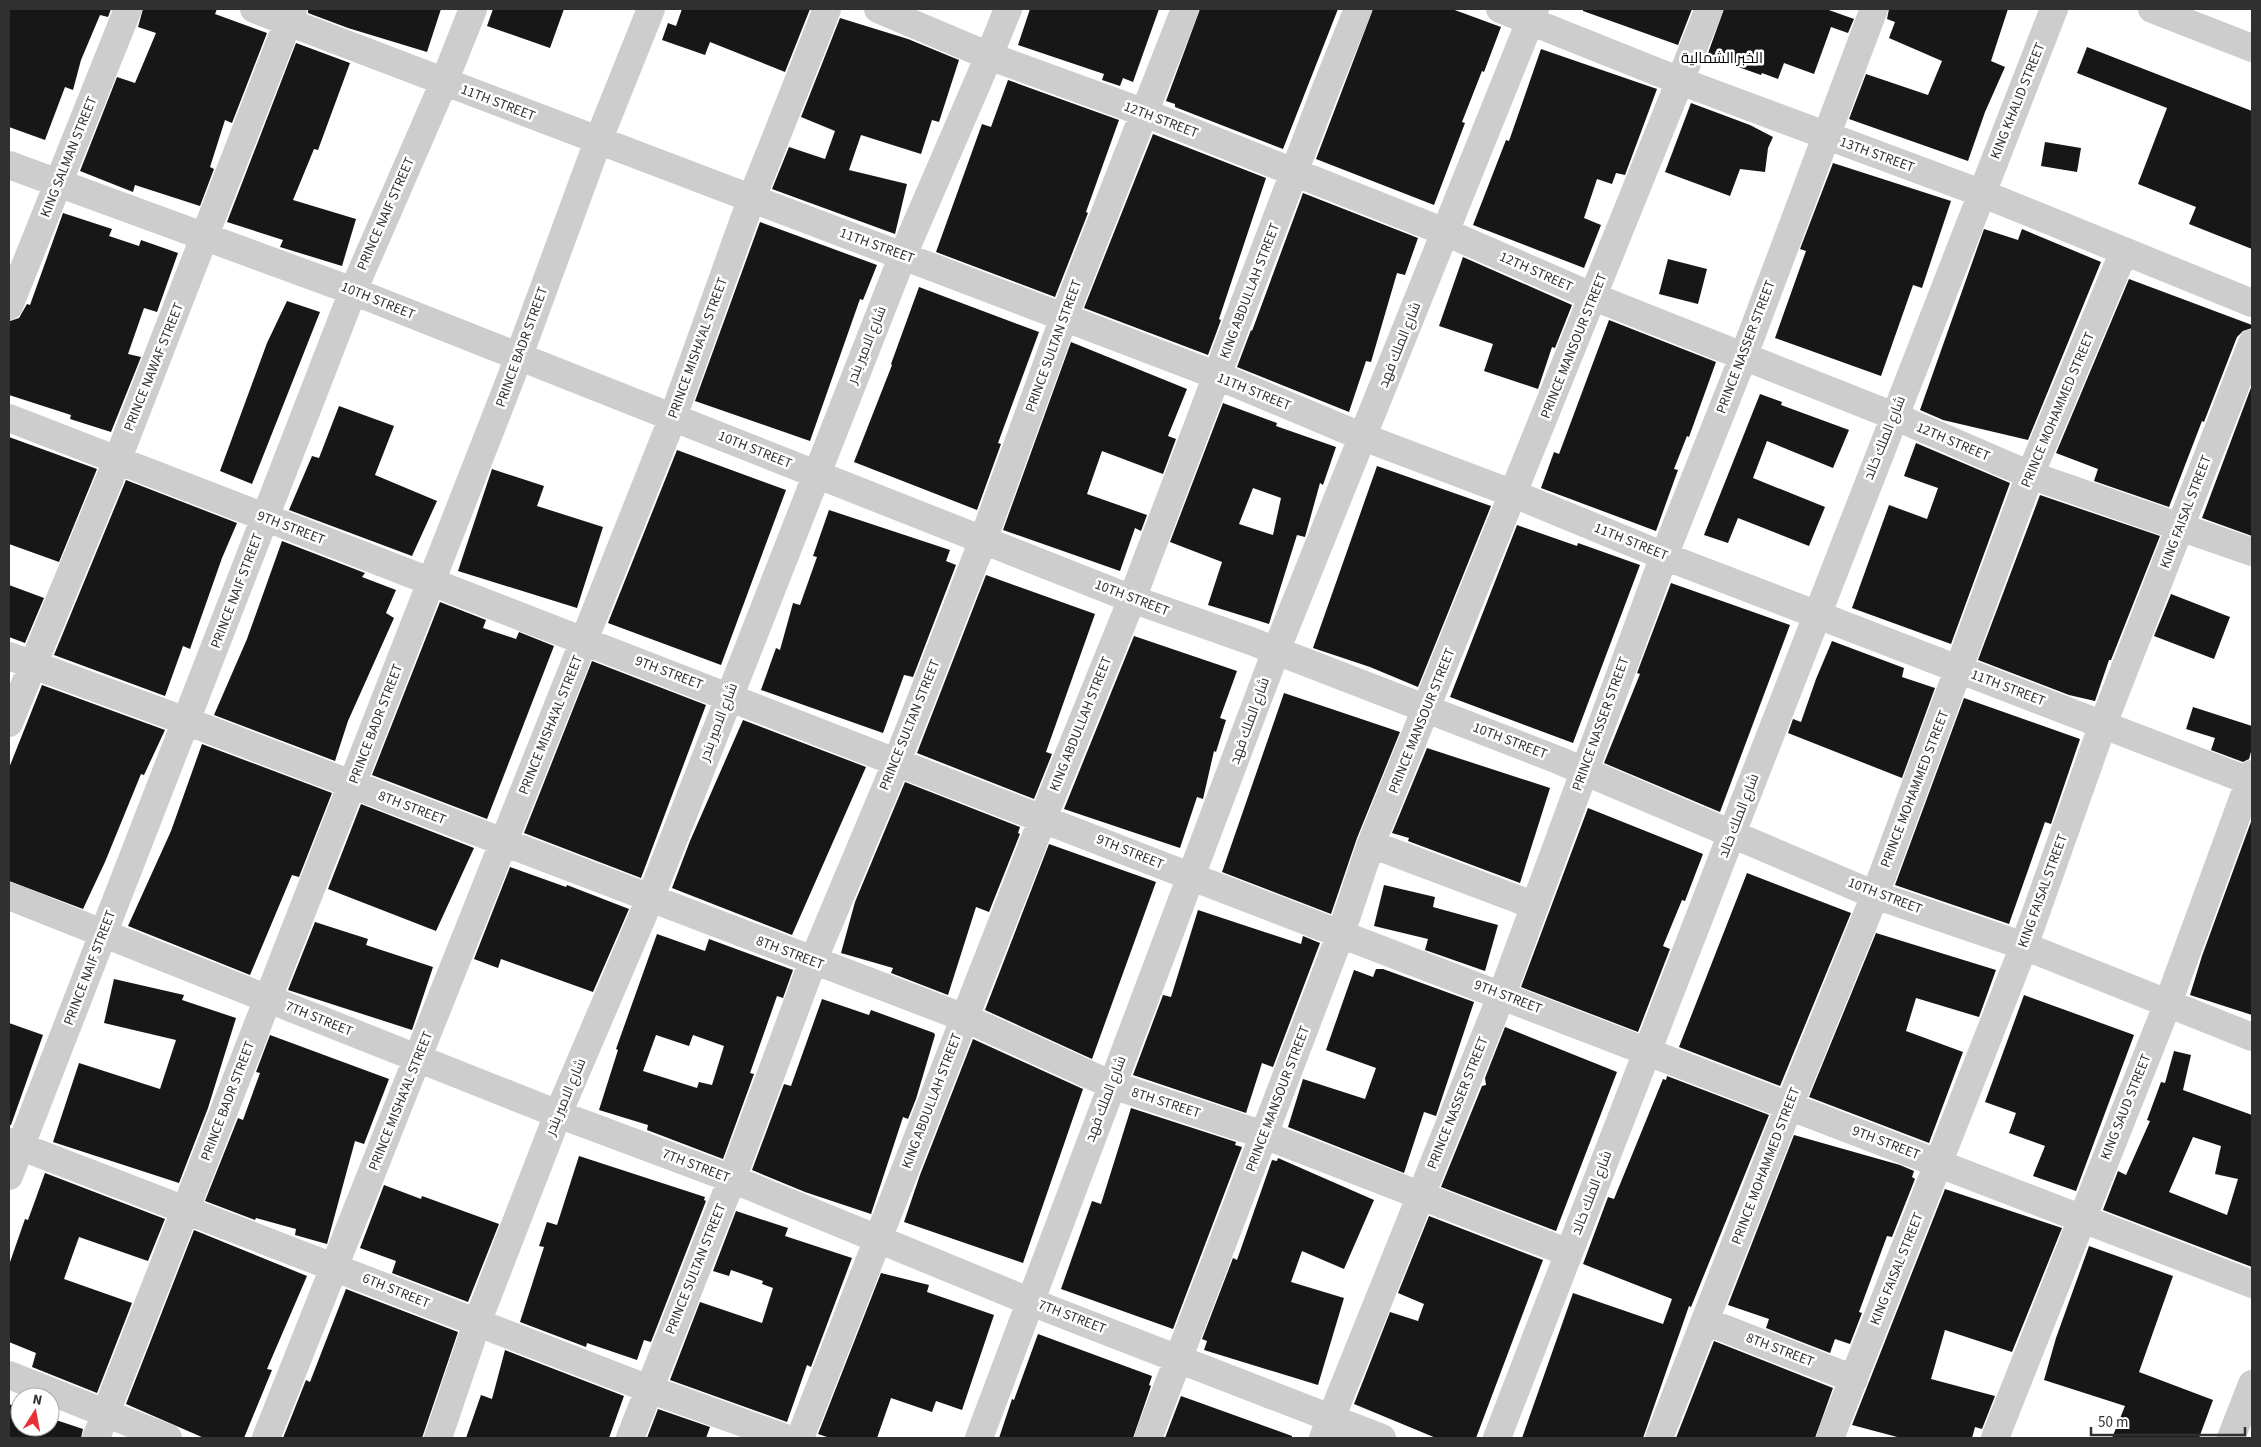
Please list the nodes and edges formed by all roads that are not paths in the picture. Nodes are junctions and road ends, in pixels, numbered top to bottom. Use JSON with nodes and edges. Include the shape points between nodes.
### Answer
{"nodes":[{"id":1,"x":128,"y":9,"type":"edge"},
{"id":2,"x":254,"y":9,"type":"edge"},
{"id":3,"x":473,"y":9,"type":"edge"},
{"id":4,"x":651,"y":9,"type":"edge"},
{"id":5,"x":827,"y":9,"type":"edge"},
{"id":6,"x":878,"y":9,"type":"edge"},
{"id":7,"x":1008,"y":9,"type":"edge"},
{"id":8,"x":1186,"y":9,"type":"edge"},
{"id":9,"x":1358,"y":9,"type":"edge"},
{"id":10,"x":1500,"y":9,"type":"edge"},
{"id":11,"x":1709,"y":9,"type":"edge"},
{"id":12,"x":1874,"y":9,"type":"edge"},
{"id":13,"x":2054,"y":9,"type":"edge"},
{"id":14,"x":2152,"y":9,"type":"edge"},
{"id":15,"x":1532,"y":15,"type":"edge"},
{"id":16,"x":291,"y":16,"type":"edge"},
{"id":17,"x":2213,"y":20,"type":"edge"},
{"id":18,"x":2252,"y":48,"type":"edge"},
{"id":19,"x":990,"y":56,"type":"junction"},
{"id":20,"x":1680,"y":81,"type":"junction"},
{"id":21,"x":444,"y":82,"type":"junction"},
{"id":22,"x":1145,"y":113,"type":"junction"},
{"id":23,"x":1826,"y":136,"type":"junction"},
{"id":24,"x":598,"y":141,"type":"junction"},
{"id":25,"x":9,"y":165,"type":"edge"},
{"id":26,"x":1294,"y":172,"type":"junction"},
{"id":27,"x":58,"y":185,"type":"junction"},
{"id":28,"x":1981,"y":194,"type":"junction"},
{"id":29,"x":751,"y":200,"type":"junction"},
{"id":30,"x":1445,"y":232,"type":"junction"},
{"id":31,"x":206,"y":237,"type":"junction"},
{"id":32,"x":2124,"y":251,"type":"junction"},
{"id":33,"x":903,"y":255,"type":"junction"},
{"id":34,"x":353,"y":291,"type":"junction"},
{"id":35,"x":1594,"y":297,"type":"junction"},
{"id":36,"x":2252,"y":303,"type":"edge"},
{"id":37,"x":9,"y":306,"type":"edge"},
{"id":38,"x":1064,"y":317,"type":"junction"},
{"id":39,"x":2252,"y":343,"type":"edge"},
{"id":40,"x":1744,"y":355,"type":"junction"},
{"id":41,"x":519,"y":358,"type":"junction"},
{"id":42,"x":1218,"y":376,"type":"junction"},
{"id":43,"x":1894,"y":416,"type":"junction"},
{"id":44,"x":673,"y":417,"type":"junction"},
{"id":45,"x":9,"y":418,"type":"edge"},
{"id":46,"x":1364,"y":437,"type":"junction"},
{"id":47,"x":117,"y":461,"type":"junction"},
{"id":48,"x":815,"y":474,"type":"junction"},
{"id":49,"x":2030,"y":475,"type":"junction"},
{"id":50,"x":1514,"y":494,"type":"junction"},
{"id":51,"x":265,"y":518,"type":"junction"},
{"id":52,"x":2180,"y":526,"type":"junction"},
{"id":53,"x":983,"y":540,"type":"junction"},
{"id":54,"x":2252,"y":552,"type":"edge"},
{"id":55,"x":1664,"y":556,"type":"junction"},
{"id":56,"x":432,"y":582,"type":"junction"},
{"id":57,"x":1132,"y":599,"type":"junction"},
{"id":58,"x":1815,"y":615,"type":"junction"},
{"id":59,"x":584,"y":641,"type":"junction"},
{"id":60,"x":1276,"y":651,"type":"junction"},
{"id":61,"x":9,"y":656,"type":"edge"},
{"id":62,"x":34,"y":666,"type":"junction"},
{"id":63,"x":1960,"y":669,"type":"junction"},
{"id":64,"x":729,"y":696,"type":"junction"},
{"id":65,"x":1427,"y":709,"type":"junction"},
{"id":66,"x":186,"y":721,"type":"junction"},
{"id":67,"x":9,"y":723,"type":"edge"},
{"id":68,"x":2103,"y":724,"type":"junction"},
{"id":69,"x":897,"y":761,"type":"junction"},
{"id":70,"x":1584,"y":770,"type":"junction"},
{"id":71,"x":2251,"y":779,"type":"edge"},
{"id":72,"x":352,"y":785,"type":"junction"},
{"id":73,"x":1043,"y":818,"type":"junction"},
{"id":74,"x":1733,"y":833,"type":"junction"},
{"id":75,"x":504,"y":843,"type":"junction"},
{"id":76,"x":1371,"y":844,"type":"junction"},
{"id":77,"x":1192,"y":877,"type":"junction"},
{"id":78,"x":1875,"y":895,"type":"junction"},
{"id":79,"x":9,"y":896,"type":"edge"},
{"id":80,"x":650,"y":899,"type":"junction"},
{"id":81,"x":1533,"y":905,"type":"junction"},
{"id":82,"x":1341,"y":933,"type":"junction"},
{"id":83,"x":103,"y":934,"type":"junction"},
{"id":84,"x":2024,"y":946,"type":"junction"},
{"id":85,"x":813,"y":961,"type":"junction"},
{"id":86,"x":1502,"y":994,"type":"junction"},
{"id":87,"x":268,"y":999,"type":"junction"},
{"id":88,"x":2168,"y":1002,"type":"junction"},
{"id":89,"x":965,"y":1018,"type":"junction"},
{"id":90,"x":2252,"y":1036,"type":"edge"},
{"id":91,"x":1648,"y":1051,"type":"junction"},
{"id":92,"x":418,"y":1058,"type":"junction"},
{"id":93,"x":1112,"y":1084,"type":"junction"},
{"id":94,"x":1789,"y":1106,"type":"junction"},
{"id":95,"x":558,"y":1114,"type":"junction"},
{"id":96,"x":1264,"y":1135,"type":"junction"},
{"id":97,"x":14,"y":1145,"type":"edge"},
{"id":98,"x":1939,"y":1163,"type":"junction"},
{"id":99,"x":9,"y":1176,"type":"edge"},
{"id":100,"x":732,"y":1179,"type":"junction"},
{"id":101,"x":1421,"y":1195,"type":"junction"},
{"id":102,"x":186,"y":1210,"type":"junction"},
{"id":103,"x":2082,"y":1219,"type":"junction"},
{"id":104,"x":879,"y":1238,"type":"junction"},
{"id":105,"x":1569,"y":1252,"type":"junction"},
{"id":106,"x":335,"y":1267,"type":"junction"},
{"id":107,"x":2252,"y":1284,"type":"edge"},
{"id":108,"x":1031,"y":1302,"type":"junction"},
{"id":109,"x":1705,"y":1321,"type":"junction"},
{"id":110,"x":477,"y":1323,"type":"junction"},
{"id":111,"x":1178,"y":1358,"type":"junction"},
{"id":112,"x":9,"y":1375,"type":"edge"},
{"id":113,"x":1854,"y":1379,"type":"junction"},
{"id":114,"x":2252,"y":1384,"type":"edge"},
{"id":115,"x":649,"y":1389,"type":"junction"},
{"id":116,"x":105,"y":1413,"type":"junction"},
{"id":117,"x":1327,"y":1428,"type":"edge"},
{"id":118,"x":96,"y":1438,"type":"edge"},
{"id":119,"x":168,"y":1438,"type":"edge"},
{"id":120,"x":266,"y":1438,"type":"edge"},
{"id":121,"x":438,"y":1438,"type":"edge"},
{"id":122,"x":630,"y":1438,"type":"edge"},
{"id":123,"x":785,"y":1438,"type":"edge"},
{"id":124,"x":800,"y":1438,"type":"edge"},
{"id":125,"x":979,"y":1438,"type":"edge"},
{"id":126,"x":1148,"y":1438,"type":"edge"},
{"id":127,"x":1382,"y":1438,"type":"edge"},
{"id":128,"x":1497,"y":1438,"type":"edge"},
{"id":129,"x":1660,"y":1438,"type":"edge"},
{"id":130,"x":1832,"y":1438,"type":"edge"},
{"id":131,"x":1996,"y":1438,"type":"edge"},
{"id":132,"x":2231,"y":1438,"type":"edge"}],
"edges":[{"from":1,"to":27,"type":"street","name":"KING SALMAN STREET"},
{"from":2,"to":16,"type":"street","name":"11TH STREET"},
{"from":3,"to":21,"type":"street","name":"PRINCE NAIF STREET"},
{"from":4,"to":24,"type":"street","name":"PRINCE BADR STREET"},
{"from":5,"to":29,"type":"street","name":"PRINCE MISHA'AL STREET"},
{"from":6,"to":19,"type":"street","name":"12TH STREET"},
{"from":7,"to":19,"type":"street","name":"شارع الامير بندر"},
{"from":8,"to":22,"type":"street","name":"PRINCE SULTAN STREET"},
{"from":9,"to":26,"type":"street","name":"KING ABDULLAH STREET"},
{"from":10,"to":15,"type":"street","name":"13TH STREET"},
{"from":11,"to":20,"type":"street","name":"PRINCE MANSOUR STREET"},
{"from":12,"to":23,"type":"street","name":"PRINCE NASSER STREET"},
{"from":13,"to":28,"type":"street","name":"KING KHALID STREET"},
{"from":14,"to":17,"type":"street"},
{"from":15,"to":20,"type":"street","name":"13TH STREET"},
{"from":15,"to":30,"type":"street","name":"شارع الملك فهد"},
{"from":16,"to":21,"type":"street","name":"11TH STREET"},
{"from":16,"to":31,"type":"street","name":"PRINCE NAWAF STREET"},
{"from":17,"to":18,"type":"street"},
{"from":19,"to":22,"type":"street","name":"12TH STREET"},
{"from":19,"to":33,"type":"street","name":"شارع الامير بندر"},
{"from":20,"to":23,"type":"street","name":"13TH STREET"},
{"from":20,"to":35,"type":"street","name":"PRINCE MANSOUR STREET"},
{"from":21,"to":24,"type":"street","name":"11TH STREET"},
{"from":21,"to":34,"type":"street","name":"PRINCE NAIF STREET"},
{"from":22,"to":26,"type":"street","name":"12TH STREET"},
{"from":22,"to":38,"type":"street","name":"PRINCE SULTAN STREET"},
{"from":23,"to":28,"type":"street","name":"13TH STREET"},
{"from":23,"to":40,"type":"street","name":"PRINCE NASSER STREET"},
{"from":24,"to":29,"type":"street","name":"11TH STREET"},
{"from":24,"to":41,"type":"street","name":"PRINCE BADR STREET"},
{"from":25,"to":27,"type":"street","name":"10TH STREET"},
{"from":26,"to":30,"type":"street","name":"12TH STREET"},
{"from":26,"to":42,"type":"street","name":"KING ABDULLAH STREET"},
{"from":27,"to":31,"type":"street","name":"10TH STREET"},
{"from":27,"to":37,"type":"street","name":"KING SALMAN STREET"},
{"from":28,"to":32,"type":"street","name":"13TH STREET"},
{"from":28,"to":43,"type":"street","name":"شارع الملك خالد"},
{"from":29,"to":33,"type":"street","name":"11TH STREET"},
{"from":29,"to":44,"type":"street","name":"PRINCE MISHA'AL STREET"},
{"from":30,"to":35,"type":"street","name":"12TH STREET"},
{"from":30,"to":46,"type":"street","name":"شارع الملك فهد"},
{"from":31,"to":34,"type":"street","name":"10TH STREET"},
{"from":31,"to":47,"type":"street","name":"PRINCE NAWAF STREET"},
{"from":32,"to":36,"type":"street","name":"13TH STREET"},
{"from":32,"to":49,"type":"street","name":"PRINCE MOHAMMED STREET"},
{"from":33,"to":38,"type":"street","name":"11TH STREET"},
{"from":33,"to":48,"type":"street","name":"شارع الامير بندر"},
{"from":34,"to":41,"type":"street","name":"10TH STREET"},
{"from":34,"to":51,"type":"street","name":"PRINCE NAIF STREET"},
{"from":35,"to":40,"type":"street","name":"12TH STREET"},
{"from":35,"to":50,"type":"street","name":"PRINCE MANSOUR STREET"},
{"from":38,"to":42,"type":"street","name":"11TH STREET"},
{"from":38,"to":53,"type":"street","name":"PRINCE SULTAN STREET"},
{"from":39,"to":52,"type":"street","name":"KING FAISAL STREET"},
{"from":40,"to":43,"type":"street","name":"12TH STREET"},
{"from":40,"to":55,"type":"street","name":"PRINCE NASSER STREET"},
{"from":41,"to":44,"type":"street","name":"10TH STREET"},
{"from":41,"to":56,"type":"street","name":"PRINCE BADR STREET"},
{"from":42,"to":46,"type":"street","name":"11TH STREET"},
{"from":42,"to":57,"type":"street","name":"KING ABDULLAH STREET"},
{"from":43,"to":49,"type":"street","name":"12TH STREET"},
{"from":43,"to":58,"type":"street","name":"شارع الملك خالد"},
{"from":44,"to":48,"type":"street","name":"10TH STREET"},
{"from":44,"to":59,"type":"street","name":"PRINCE MISHA'AL STREET"},
{"from":45,"to":47,"type":"street","name":"9TH STREET"},
{"from":46,"to":50,"type":"street","name":"11TH STREET"},
{"from":46,"to":60,"type":"street","name":"شارع الملك فهد"},
{"from":47,"to":51,"type":"street","name":"9TH STREET"},
{"from":47,"to":62,"type":"street","name":"PRINCE NAWAF STREET"},
{"from":48,"to":53,"type":"street","name":"10TH STREET"},
{"from":48,"to":64,"type":"street","name":"شارع الامير بندر"},
{"from":49,"to":52,"type":"street","name":"12TH STREET"},
{"from":49,"to":63,"type":"street","name":"PRINCE MOHAMMED STREET"},
{"from":50,"to":55,"type":"street","name":"11TH STREET"},
{"from":50,"to":65,"type":"street","name":"PRINCE MANSOUR STREET"},
{"from":51,"to":56,"type":"street","name":"9TH STREET"},
{"from":51,"to":66,"type":"street","name":"PRINCE NAIF STREET"},
{"from":52,"to":54,"type":"street","name":"12TH STREET"},
{"from":52,"to":68,"type":"street","name":"KING FAISAL STREET"},
{"from":53,"to":57,"type":"street","name":"10TH STREET"},
{"from":53,"to":69,"type":"street","name":"PRINCE SULTAN STREET"},
{"from":55,"to":58,"type":"street","name":"11TH STREET"},
{"from":55,"to":70,"type":"street","name":"PRINCE NASSER STREET"},
{"from":56,"to":59,"type":"street","name":"9TH STREET"},
{"from":56,"to":72,"type":"street","name":"PRINCE BADR STREET"},
{"from":57,"to":60,"type":"street","name":"10TH STREET"},
{"from":57,"to":73,"type":"street","name":"KING ABDULLAH STREET"},
{"from":58,"to":63,"type":"street","name":"11TH STREET"},
{"from":58,"to":74,"type":"street","name":"شارع الملك خالد"},
{"from":59,"to":64,"type":"street","name":"9TH STREET"},
{"from":59,"to":75,"type":"street","name":"PRINCE MISHA'AL STREET"},
{"from":60,"to":65,"type":"street","name":"10TH STREET"},
{"from":60,"to":77,"type":"street","name":"شارع الملك فهد"},
{"from":61,"to":62,"type":"street","name":"8TH STREET"},
{"from":62,"to":66,"type":"street","name":"8TH STREET"},
{"from":62,"to":67,"type":"street","name":"PRINCE NAWAF STREET"},
{"from":63,"to":68,"type":"street","name":"11TH STREET"},
{"from":63,"to":78,"type":"street","name":"PRINCE MOHAMMED STREET"},
{"from":64,"to":69,"type":"street","name":"9TH STREET"},
{"from":64,"to":80,"type":"street","name":"شارع الامير بندر"},
{"from":65,"to":70,"type":"street","name":"10TH STREET"},
{"from":65,"to":76,"type":"street","name":"PRINCE MANSOUR STREET"},
{"from":66,"to":72,"type":"street","name":"8TH STREET"},
{"from":66,"to":83,"type":"street","name":"PRINCE NAIF STREET"},
{"from":68,"to":71,"type":"street","name":"11TH STREET"},
{"from":68,"to":84,"type":"street","name":"KING FAISAL STREET"},
{"from":69,"to":73,"type":"street","name":"9TH STREET"},
{"from":69,"to":85,"type":"street","name":"PRINCE SULTAN STREET"},
{"from":70,"to":74,"type":"street","name":"10TH STREET"},
{"from":70,"to":81,"type":"street","name":"PRINCE NASSER STREET"},
{"from":71,"to":88,"type":"street","name":"KING SAUD STREET"},
{"from":72,"to":75,"type":"street","name":"8TH STREET"},
{"from":72,"to":87,"type":"street","name":"PRINCE BADR STREET"},
{"from":73,"to":77,"type":"street","name":"9TH STREET"},
{"from":73,"to":89,"type":"street","name":"KING ABDULLAH STREET"},
{"from":74,"to":78,"type":"street","name":"10TH STREET"},
{"from":74,"to":91,"type":"street","name":"شارع الملك خالد"},
{"from":75,"to":80,"type":"street","name":"8TH STREET"},
{"from":75,"to":92,"type":"street","name":"PRINCE MISHA'AL STREET"},
{"from":76,"to":81,"type":"street"},
{"from":76,"to":82,"type":"street","name":"PRINCE MANSOUR STREET"},
{"from":77,"to":82,"type":"street","name":"9TH STREET"},
{"from":77,"to":93,"type":"street","name":"شارع الملك فهد"},
{"from":78,"to":84,"type":"street","name":"10TH STREET"},
{"from":78,"to":94,"type":"street","name":"PRINCE MOHAMMED STREET"},
{"from":79,"to":83,"type":"street","name":"7TH STREET"},
{"from":80,"to":85,"type":"street","name":"8TH STREET"},
{"from":80,"to":95,"type":"street","name":"شارع الامير بندر"},
{"from":81,"to":86,"type":"street","name":"PRINCE NASSER STREET"},
{"from":82,"to":86,"type":"street","name":"9TH STREET"},
{"from":82,"to":96,"type":"street","name":"PRINCE MANSOUR STREET"},
{"from":83,"to":87,"type":"street","name":"7TH STREET"},
{"from":83,"to":97,"type":"street","name":"PRINCE NAIF STREET"},
{"from":84,"to":88,"type":"street","name":"10TH STREET"},
{"from":84,"to":98,"type":"street","name":"KING FAISAL STREET"},
{"from":85,"to":89,"type":"street","name":"8TH STREET"},
{"from":85,"to":100,"type":"street","name":"PRINCE SULTAN STREET"},
{"from":86,"to":91,"type":"street","name":"9TH STREET"},
{"from":86,"to":101,"type":"street","name":"PRINCE NASSER STREET"},
{"from":87,"to":92,"type":"street","name":"7TH STREET"},
{"from":87,"to":102,"type":"street","name":"PRINCE BADR STREET"},
{"from":88,"to":90,"type":"street","name":"10TH STREET"},
{"from":88,"to":103,"type":"street","name":"KING SAUD STREET"},
{"from":89,"to":93,"type":"street","name":"8TH STREET"},
{"from":89,"to":104,"type":"street","name":"KING ABDULLAH STREET"},
{"from":91,"to":94,"type":"street","name":"9TH STREET"},
{"from":91,"to":105,"type":"street","name":"شارع الملك خالد"},
{"from":92,"to":95,"type":"street","name":"7TH STREET"},
{"from":92,"to":106,"type":"street","name":"PRINCE MISHA'AL STREET"},
{"from":93,"to":96,"type":"street","name":"8TH STREET"},
{"from":93,"to":108,"type":"street","name":"شارع الملك فهد"},
{"from":94,"to":98,"type":"street","name":"9TH STREET"},
{"from":94,"to":109,"type":"street","name":"PRINCE MOHAMMED STREET"},
{"from":95,"to":100,"type":"street","name":"7TH STREET"},
{"from":95,"to":110,"type":"street","name":"شارع الامير بندر"},
{"from":96,"to":101,"type":"street","name":"8TH STREET"},
{"from":96,"to":111,"type":"street","name":"PRINCE MANSOUR STREET"},
{"from":97,"to":99,"type":"street","name":"PRINCE NAIF STREET"},
{"from":97,"to":102,"type":"street","name":"6TH STREET"},
{"from":98,"to":103,"type":"street","name":"9TH STREET"},
{"from":98,"to":113,"type":"street","name":"KING FAISAL STREET"},
{"from":100,"to":104,"type":"street","name":"7TH STREET"},
{"from":100,"to":115,"type":"street","name":"PRINCE SULTAN STREET"},
{"from":101,"to":105,"type":"street","name":"8TH STREET"},
{"from":101,"to":117,"type":"street","name":"PRINCE NASSER STREET"},
{"from":102,"to":106,"type":"street","name":"6TH STREET"},
{"from":102,"to":116,"type":"street","name":"PRINCE BADR STREET"},
{"from":103,"to":107,"type":"street","name":"9TH STREET"},
{"from":103,"to":131,"type":"street","name":"KING SAUD STREET"},
{"from":104,"to":108,"type":"street","name":"7TH STREET"},
{"from":104,"to":124,"type":"street","name":"KING ABDULLAH STREET"},
{"from":105,"to":128,"type":"street","name":"شارع الملك خالد"},
{"from":106,"to":110,"type":"street","name":"6TH STREET"},
{"from":106,"to":120,"type":"street","name":"PRINCE MISHA'AL STREET"},
{"from":108,"to":111,"type":"street","name":"7TH STREET"},
{"from":108,"to":125,"type":"street","name":"شارع الملك فهد"},
{"from":109,"to":113,"type":"street","name":"8TH STREET"},
{"from":109,"to":129,"type":"street","name":"PRINCE MOHAMMED STREET"},
{"from":110,"to":115,"type":"street","name":"6TH STREET"},
{"from":110,"to":121,"type":"street","name":"شارع الامير بندر"},
{"from":111,"to":117,"type":"street","name":"7TH STREET"},
{"from":111,"to":126,"type":"street","name":"PRINCE MANSOUR STREET"},
{"from":112,"to":116,"type":"street"},
{"from":113,"to":130,"type":"street","name":"KING FAISAL STREET"},
{"from":114,"to":132,"type":"street"},
{"from":115,"to":122,"type":"street","name":"PRINCE SULTAN STREET"},
{"from":115,"to":123,"type":"street","name":"6TH STREET"},
{"from":116,"to":118,"type":"street","name":"PRINCE BADR STREET"},
{"from":116,"to":119,"type":"street"},
{"from":117,"to":127,"type":"street","name":"7TH STREET"}]}
